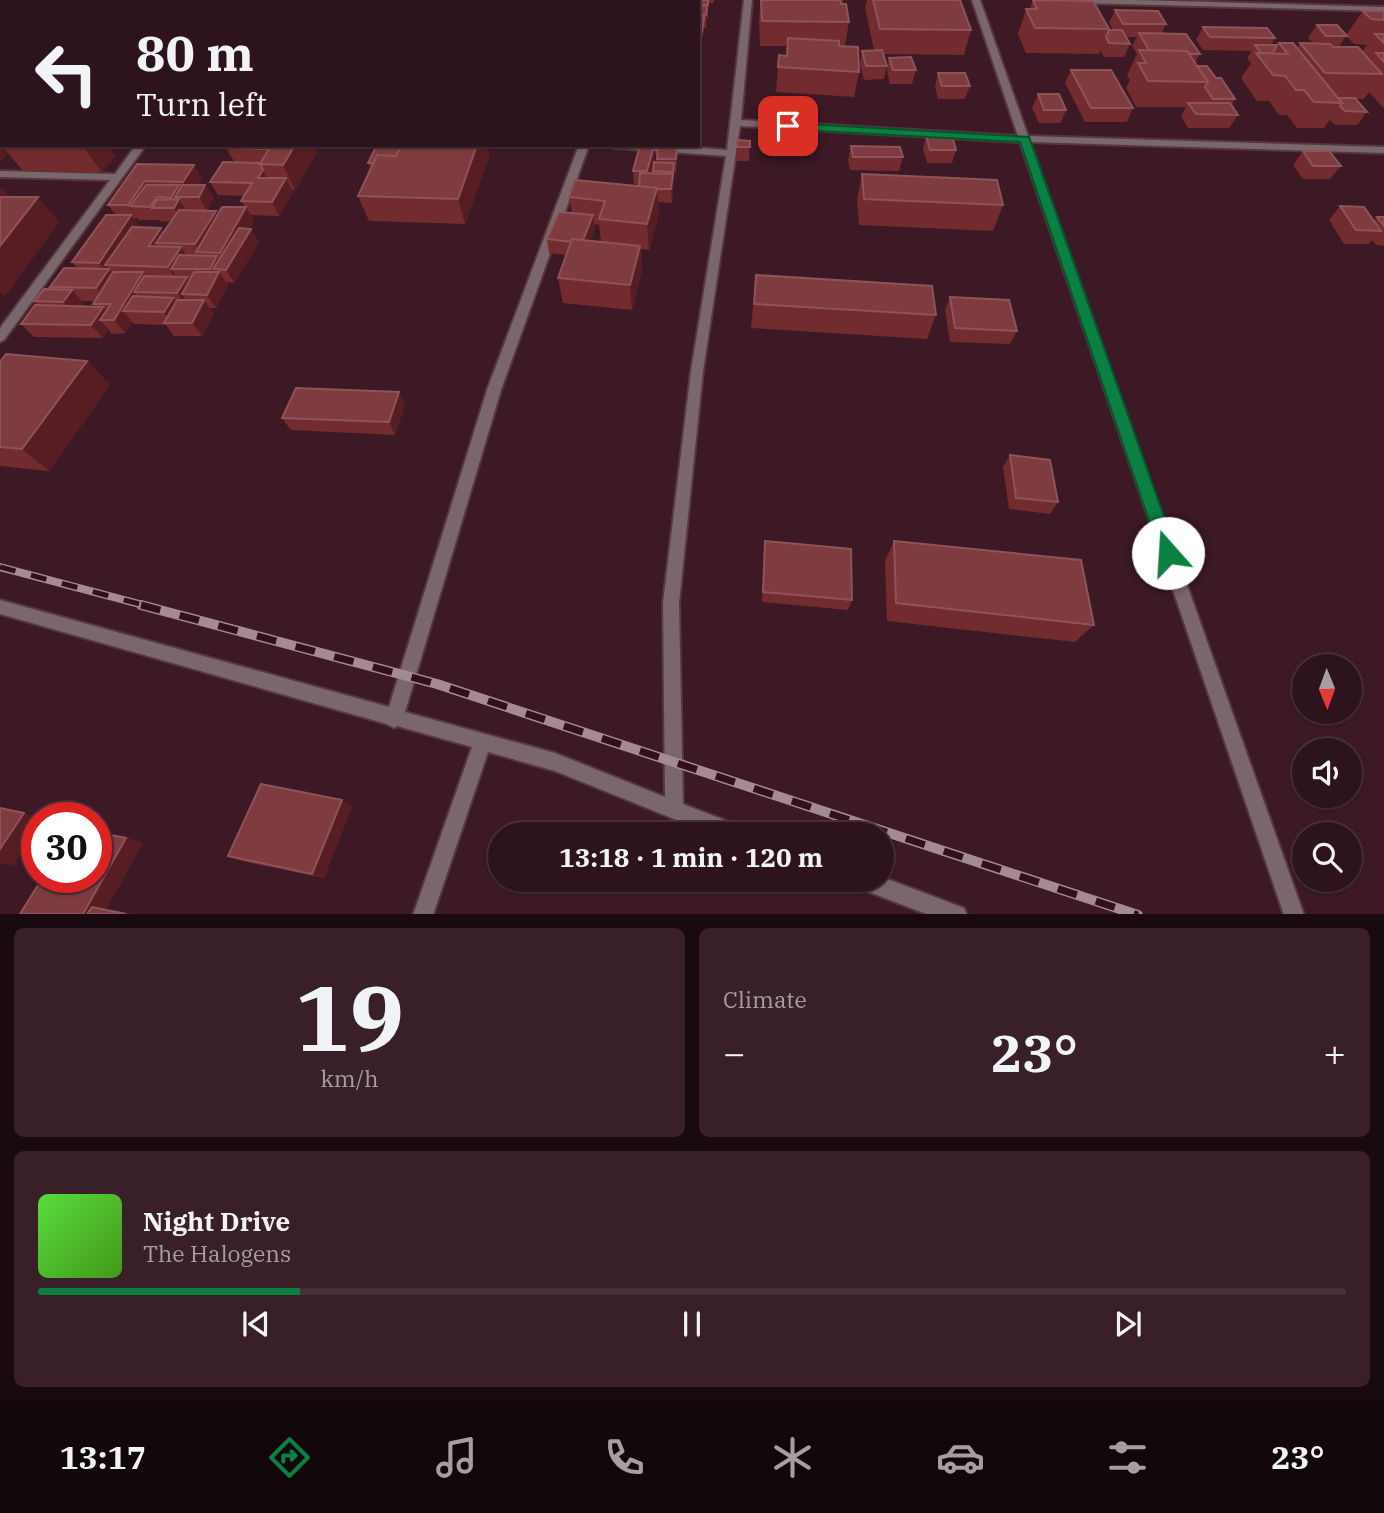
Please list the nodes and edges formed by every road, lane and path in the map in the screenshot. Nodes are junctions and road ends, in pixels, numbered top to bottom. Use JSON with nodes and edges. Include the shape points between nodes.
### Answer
{"nodes":[{"id":1,"x":748,"y":0,"type":"edge"},
{"id":2,"x":976,"y":0,"type":"edge"},
{"id":3,"x":1043,"y":0,"type":"edge"},
{"id":4,"x":1185,"y":2,"type":"edge"},
{"id":5,"x":1384,"y":9,"type":"edge"},
{"id":6,"x":736,"y":123,"type":"junction"},
{"id":7,"x":1025,"y":139,"type":"junction"},
{"id":8,"x":140,"y":147,"type":"edge"},
{"id":9,"x":583,"y":147,"type":"edge"},
{"id":10,"x":643,"y":147,"type":"edge"},
{"id":11,"x":1384,"y":150,"type":"edge"},
{"id":12,"x":731,"y":153,"type":"junction"},
{"id":13,"x":0,"y":174,"type":"edge"},
{"id":14,"x":117,"y":177,"type":"junction"},
{"id":15,"x":0,"y":337,"type":"edge"},
{"id":16,"x":0,"y":607,"type":"edge"},
{"id":17,"x":394,"y":719,"type":"junction"},
{"id":18,"x":482,"y":743,"type":"junction"},
{"id":19,"x":674,"y":811,"type":"junction"},
{"id":20,"x":703,"y":822,"type":"edge"},
{"id":21,"x":894,"y":892,"type":"edge"},
{"id":22,"x":423,"y":914,"type":"edge"},
{"id":23,"x":954,"y":914,"type":"edge"},
{"id":24,"x":1294,"y":914,"type":"edge"}],
"edges":[{"from":1,"to":6,"type":"street"},
{"from":2,"to":7,"type":"street"},
{"from":3,"to":4,"type":"street"},
{"from":4,"to":5,"type":"street"},
{"from":6,"to":7,"type":"street"},
{"from":6,"to":12,"type":"street"},
{"from":7,"to":11,"type":"street"},
{"from":7,"to":24,"type":"street"},
{"from":8,"to":14,"type":"street"},
{"from":9,"to":17,"type":"street","via":[[494,390]]},
{"from":10,"to":12,"type":"street"},
{"from":12,"to":19,"type":"street","via":[[697,371],[671,603]]},
{"from":13,"to":14,"type":"street"},
{"from":14,"to":15,"type":"street"},
{"from":16,"to":17,"type":"street"},
{"from":17,"to":18,"type":"street"},
{"from":18,"to":19,"type":"street","via":[[555,762]]},
{"from":18,"to":22,"type":"street"},
{"from":19,"to":20,"type":"street"},
{"from":21,"to":23,"type":"street"}]}
